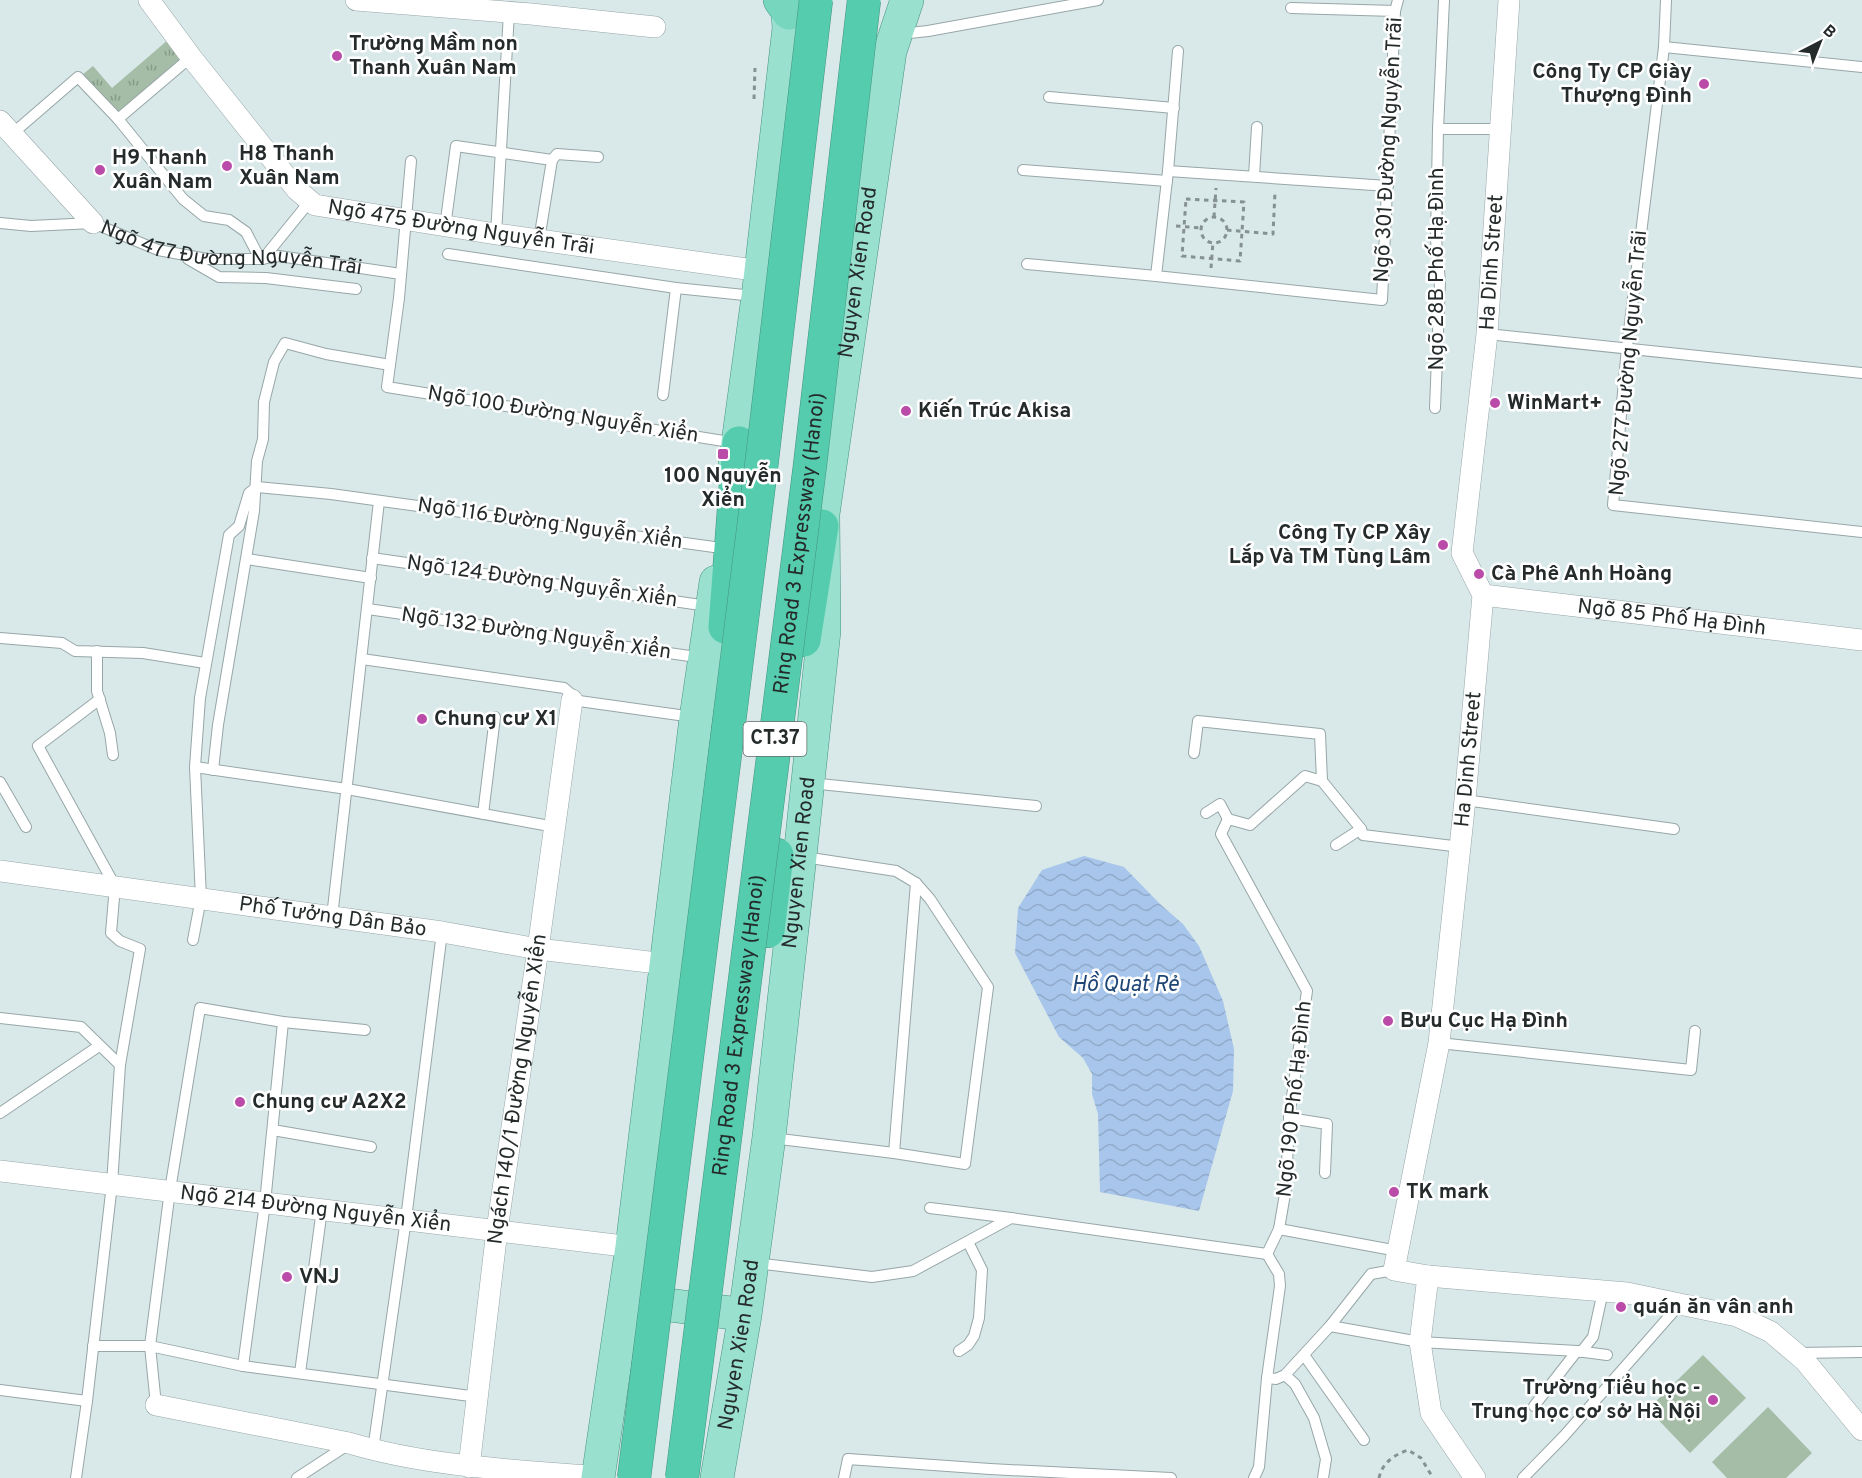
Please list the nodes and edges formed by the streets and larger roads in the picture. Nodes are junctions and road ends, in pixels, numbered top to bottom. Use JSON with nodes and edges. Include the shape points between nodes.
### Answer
{"nodes":[{"id":1,"x":149,"y":0,"type":"edge"},
{"id":2,"x":356,"y":0,"type":"edge"},
{"id":3,"x":862,"y":0,"type":"edge"},
{"id":4,"x":907,"y":0,"type":"edge"},
{"id":5,"x":1509,"y":0,"type":"edge"},
{"id":6,"x":531,"y":7,"type":"edge"},
{"id":7,"x":796,"y":7,"type":"edge"},
{"id":8,"x":655,"y":27,"type":"dead end"},
{"id":9,"x":893,"y":42,"type":"junction"},
{"id":10,"x":777,"y":125,"type":"junction"},
{"id":11,"x":6,"y":127,"type":"edge"},
{"id":12,"x":93,"y":223,"type":"road end"},
{"id":13,"x":760,"y":284,"type":"junction"},
{"id":14,"x":739,"y":443,"type":"junction"},
{"id":15,"x":822,"y":526,"type":"junction"},
{"id":16,"x":1483,"y":595,"type":"junction"},
{"id":17,"x":1862,"y":640,"type":"edge"},
{"id":18,"x":572,"y":700,"type":"road end"},
{"id":19,"x":0,"y":871,"type":"edge"},
{"id":20,"x":538,"y":949,"type":"junction"},
{"id":21,"x":675,"y":959,"type":"junction"},
{"id":22,"x":0,"y":1171,"type":"edge"},
{"id":23,"x":497,"y":1230,"type":"junction"},
{"id":24,"x":632,"y":1247,"type":"junction"},
{"id":25,"x":1428,"y":1276,"type":"junction"},
{"id":26,"x":637,"y":1301,"type":"junction"},
{"id":27,"x":745,"y":1315,"type":"junction"},
{"id":28,"x":156,"y":1405,"type":"road end"},
{"id":29,"x":1862,"y":1430,"type":"edge"},
{"id":30,"x":469,"y":1472,"type":"edge"},
{"id":31,"x":613,"y":1478,"type":"edge"},
{"id":32,"x":634,"y":1478,"type":"edge"},
{"id":33,"x":682,"y":1478,"type":"edge"},
{"id":34,"x":688,"y":1478,"type":"edge"},
{"id":35,"x":717,"y":1478,"type":"edge"},
{"id":36,"x":1474,"y":1478,"type":"edge"}],
"edges":[{"from":1,"to":13,"type":"street","name":"Ngõ 475 Đường Nguyễn Trãi","via":[[297,190],[315,205],[539,240]]},
{"from":2,"to":6,"type":"street","via":[[509,13]]},
{"from":3,"to":9,"type":"main road"},
{"from":3,"to":33,"type":"highway","name":"Ring Road 3 Expressway (Hanoi)","number":"CT.37","bridge":true,"via":[[810,465]]},
{"from":4,"to":9,"type":"main road","name":"Nguyen Xien Road"},
{"from":5,"to":16,"type":"street","name":"Ha Dinh Street","via":[[1487,334],[1462,553]]},
{"from":6,"to":8,"type":"street"},
{"from":7,"to":10,"type":"main road"},
{"from":7,"to":32,"type":"highway","number":"CT.37","bridge":true,"via":[[759,484]]},
{"from":9,"to":15,"type":"main road","name":"Nguyen Xien Road"},
{"from":10,"to":13,"type":"main road"},
{"from":10,"to":26,"type":"main road","via":[[794,141],[676,1071]]},
{"from":11,"to":12,"type":"street","name":"Ngõ 477 Đường Nguyễn Trãi"},
{"from":13,"to":14,"type":"main road"},
{"from":14,"to":21,"type":"main road","via":[[696,718]]},
{"from":14,"to":21,"type":"highway","via":[[729,597]]},
{"from":15,"to":27,"type":"main road","name":"Nguyen Xien Road","via":[[824,631],[769,1137]]},
{"from":15,"to":34,"type":"highway","via":[[806,619],[736,1191]]},
{"from":16,"to":17,"type":"street","name":"Ngõ 85 Phố Hạ Đình"},
{"from":16,"to":25,"type":"street","name":"Ha Dinh Street","via":[[1466,800],[1439,1043],[1396,1260]]},
{"from":18,"to":20,"type":"street","name":"Ngách 140/1 Đường Nguyễn Xiển"},
{"from":19,"to":20,"type":"street","name":"Phố Tưởng Dân Bảo","via":[[332,916]]},
{"from":20,"to":21,"type":"street","name":"Phố Tưởng Dân Bảo"},
{"from":20,"to":23,"type":"street","name":"Ngách 140/1 Đường Nguyễn Xiển"},
{"from":21,"to":24,"type":"main road"},
{"from":21,"to":31,"type":"highway","via":[[655,1177]]},
{"from":22,"to":23,"type":"street","name":"Ngõ 214 Đường Nguyễn Xiển"},
{"from":23,"to":24,"type":"street","name":"Ngõ 214 Đường Nguyễn Xiển"},
{"from":23,"to":30,"type":"street","name":"Ngách 140/1 Đường Nguyễn Xiển"},
{"from":24,"to":26,"type":"main road"},
{"from":25,"to":29,"type":"street","via":[[1626,1293],[1737,1316],[1771,1332],[1804,1361]]},
{"from":25,"to":36,"type":"street","via":[[1420,1342],[1431,1413]]},
{"from":26,"to":27,"type":"main road"},
{"from":26,"to":31,"type":"main road"},
{"from":27,"to":35,"type":"main road","name":"Nguyen Xien Road"},
{"from":28,"to":30,"type":"street","via":[[349,1443]]},
{"from":30,"to":31,"type":"street"}]}
